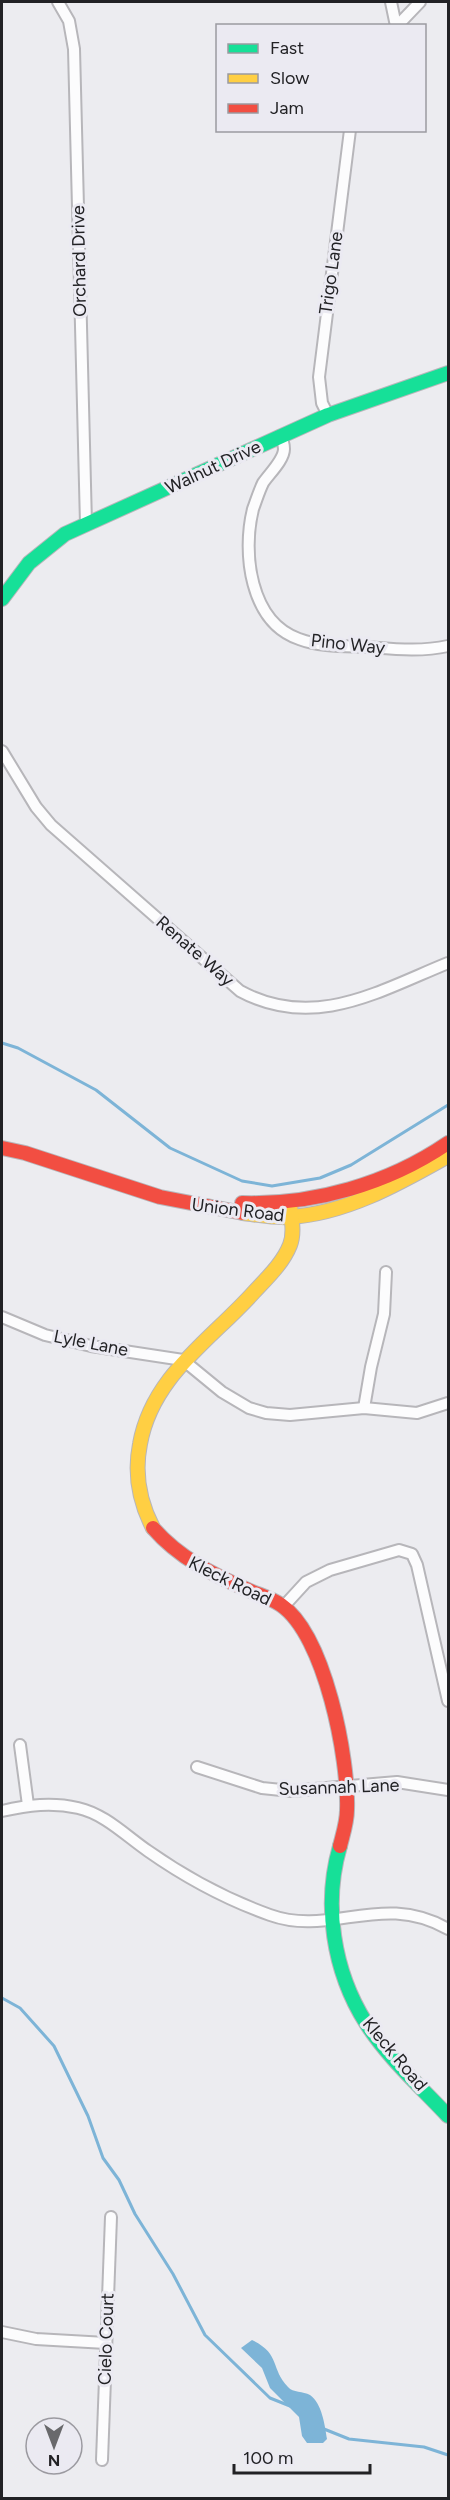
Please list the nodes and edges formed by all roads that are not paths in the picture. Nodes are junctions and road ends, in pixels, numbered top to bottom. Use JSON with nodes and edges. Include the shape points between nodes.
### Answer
{"nodes":[{"id":1,"x":58,"y":2,"type":"edge"},
{"id":2,"x":391,"y":2,"type":"edge"},
{"id":3,"x":420,"y":2,"type":"edge"},
{"id":4,"x":396,"y":24,"type":"edge"},
{"id":5,"x":398,"y":24,"type":"edge"},
{"id":6,"x":350,"y":132,"type":"edge"},
{"id":7,"x":448,"y":373,"type":"edge"},
{"id":8,"x":328,"y":415,"type":"junction"},
{"id":9,"x":280,"y":436,"type":"junction"},
{"id":10,"x":86,"y":524,"type":"junction"},
{"id":11,"x":2,"y":599,"type":"edge"},
{"id":12,"x":448,"y":646,"type":"edge"},
{"id":13,"x":2,"y":751,"type":"edge"},
{"id":14,"x":448,"y":963,"type":"edge"},
{"id":15,"x":448,"y":1143,"type":"edge"},
{"id":16,"x":2,"y":1148,"type":"edge"},
{"id":17,"x":448,"y":1156,"type":"edge"},
{"id":18,"x":291,"y":1210,"type":"junction"},
{"id":19,"x":386,"y":1272,"type":"dead end"},
{"id":20,"x":2,"y":1317,"type":"edge"},
{"id":21,"x":183,"y":1360,"type":"junction"},
{"id":22,"x":448,"y":1403,"type":"edge"},
{"id":23,"x":364,"y":1408,"type":"junction"},
{"id":24,"x":284,"y":1606,"type":"junction"},
{"id":25,"x":448,"y":1701,"type":"edge"},
{"id":26,"x":20,"y":1745,"type":"dead end"},
{"id":27,"x":197,"y":1767,"type":"dead end"},
{"id":28,"x":347,"y":1785,"type":"junction"},
{"id":29,"x":448,"y":1790,"type":"edge"},
{"id":30,"x":28,"y":1805,"type":"junction"},
{"id":31,"x":2,"y":1811,"type":"edge"},
{"id":32,"x":334,"y":1919,"type":"junction"},
{"id":33,"x":448,"y":1929,"type":"edge"},
{"id":34,"x":448,"y":2116,"type":"edge"},
{"id":35,"x":111,"y":2217,"type":"dead end"},
{"id":36,"x":2,"y":2332,"type":"edge"},
{"id":37,"x":106,"y":2343,"type":"junction"},
{"id":38,"x":102,"y":2460,"type":"dead end"}],
"edges":[{"from":1,"to":10,"type":"street","name":"Orchard Drive","via":[[69,21],[74,49]]},
{"from":2,"to":4,"type":"street"},
{"from":3,"to":5,"type":"street"},
{"from":6,"to":8,"type":"street","name":"Trigo Lane","via":[[319,377],[322,403]]},
{"from":7,"to":8,"type":"street","name":"Walnut Drive"},
{"from":8,"to":9,"type":"street","name":"Walnut Drive"},
{"from":9,"to":10,"type":"street","name":"Walnut Drive"},
{"from":9,"to":12,"type":"street","name":"Pino Way","via":[[285,448],[262,486],[250,530],[253,580],[269,619],[281,631],[317,644],[408,650]]},
{"from":10,"to":11,"type":"street","name":"Walnut Drive","via":[[33,557],[14,576]]},
{"from":13,"to":14,"type":"street","name":"Renate Way","via":[[51,825],[240,991],[258,1000],[310,1009],[351,1003]]},
{"from":15,"to":18,"type":"street","name":"Union Road","via":[[352,1190]]},
{"from":16,"to":18,"type":"street","name":"Union Road","via":[[170,1202],[218,1210]]},
{"from":17,"to":18,"type":"street","name":"Union Road","via":[[357,1200],[324,1211]]},
{"from":18,"to":21,"type":"street","name":"Kleck Road","via":[[290,1245],[283,1258],[236,1314]]},
{"from":19,"to":23,"type":"street","via":[[384,1314]]},
{"from":20,"to":21,"type":"street","name":"Lyle Lane","via":[[45,1335],[91,1346]]},
{"from":21,"to":23,"type":"street","via":[[222,1392],[266,1413],[290,1415]]},
{"from":21,"to":24,"type":"street","name":"Kleck Road","via":[[149,1409],[140,1440],[139,1486],[150,1523],[159,1537],[188,1562]]},
{"from":22,"to":23,"type":"street","via":[[417,1413]]},
{"from":24,"to":25,"type":"street","via":[[306,1582],[330,1570],[399,1550],[412,1554]]},
{"from":24,"to":28,"type":"street","name":"Kleck Road","via":[[310,1640],[327,1689]]},
{"from":26,"to":30,"type":"street"},
{"from":27,"to":28,"type":"street","name":"Susannah Lane","via":[[262,1788],[291,1791]]},
{"from":28,"to":29,"type":"street","name":"Susannah Lane","via":[[396,1782]]},
{"from":28,"to":32,"type":"street","name":"Kleck Road","via":[[347,1812],[333,1874]]},
{"from":30,"to":31,"type":"street"},
{"from":30,"to":32,"type":"street","via":[[81,1808],[109,1821],[177,1870],[273,1917]]},
{"from":32,"to":33,"type":"street","via":[[381,1912],[408,1913]]},
{"from":32,"to":34,"type":"street","name":"Kleck Road","via":[[347,1987],[367,2025]]},
{"from":35,"to":37,"type":"street","name":"Cielo Court"},
{"from":36,"to":37,"type":"street","via":[[36,2339]]},
{"from":37,"to":38,"type":"street","name":"Cielo Court"}]}
